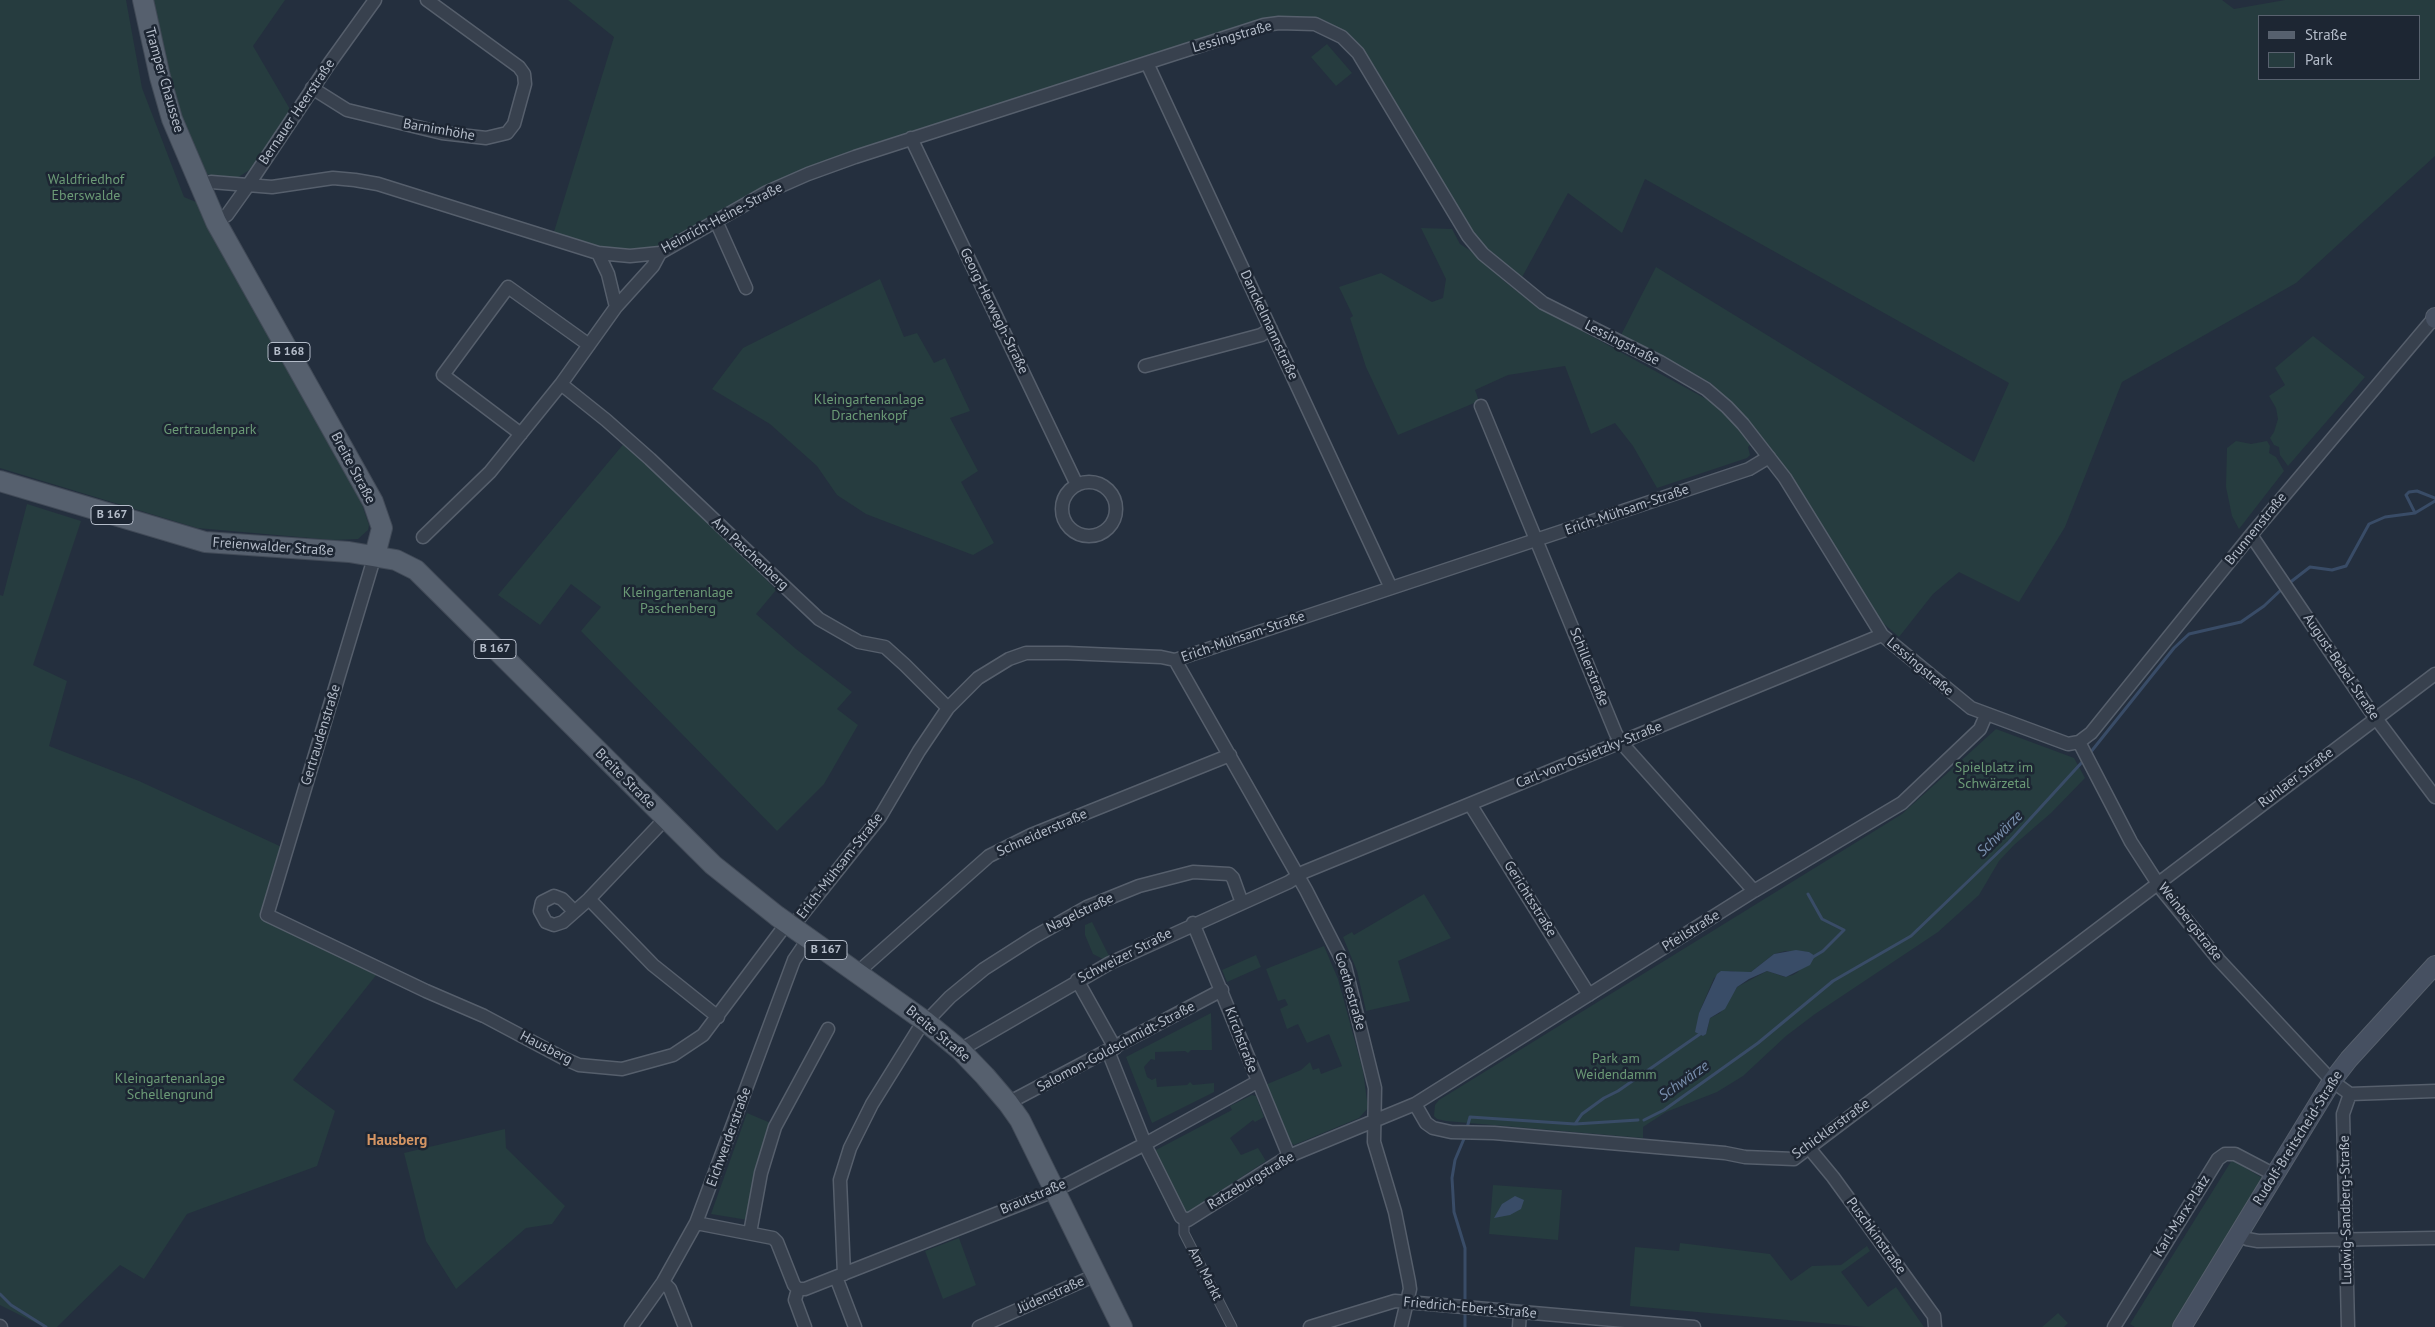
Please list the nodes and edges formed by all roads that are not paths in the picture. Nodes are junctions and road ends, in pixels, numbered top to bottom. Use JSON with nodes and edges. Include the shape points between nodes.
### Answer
{"nodes":[{"id":1,"x":143,"y":0,"type":"edge"},
{"id":2,"x":375,"y":0,"type":"edge"},
{"id":3,"x":427,"y":0,"type":"edge"},
{"id":4,"x":1147,"y":63,"type":"junction"},
{"id":5,"x":312,"y":88,"type":"junction"},
{"id":6,"x":911,"y":138,"type":"junction"},
{"id":7,"x":200,"y":186,"type":"junction"},
{"id":8,"x":247,"y":187,"type":"junction"},
{"id":9,"x":716,"y":221,"type":"junction"},
{"id":10,"x":216,"y":222,"type":"junction"},
{"id":11,"x":660,"y":253,"type":"junction"},
{"id":12,"x":598,"y":254,"type":"junction"},
{"id":13,"x":746,"y":288,"type":"dead end"},
{"id":14,"x":616,"y":306,"type":"junction"},
{"id":15,"x":2435,"y":318,"type":"edge"},
{"id":16,"x":1272,"y":330,"type":"junction"},
{"id":17,"x":589,"y":345,"type":"junction"},
{"id":18,"x":1145,"y":366,"type":"dead end"},
{"id":19,"x":561,"y":384,"type":"junction"},
{"id":20,"x":1481,"y":406,"type":"dead end"},
{"id":21,"x":521,"y":434,"type":"junction"},
{"id":22,"x":1769,"y":458,"type":"junction"},
{"id":23,"x":0,"y":481,"type":"edge"},
{"id":24,"x":1077,"y":485,"type":"junction"},
{"id":25,"x":2251,"y":535,"type":"junction"},
{"id":26,"x":422,"y":537,"type":"dead end"},
{"id":27,"x":1537,"y":541,"type":"junction"},
{"id":28,"x":375,"y":555,"type":"junction"},
{"id":29,"x":1391,"y":588,"type":"junction"},
{"id":30,"x":1882,"y":635,"type":"junction"},
{"id":31,"x":1175,"y":660,"type":"junction"},
{"id":32,"x":2435,"y":674,"type":"edge"},
{"id":33,"x":948,"y":708,"type":"junction"},
{"id":34,"x":1986,"y":715,"type":"junction"},
{"id":35,"x":2375,"y":718,"type":"junction"},
{"id":36,"x":1621,"y":742,"type":"junction"},
{"id":37,"x":2084,"y":751,"type":"junction"},
{"id":38,"x":1230,"y":755,"type":"junction"},
{"id":39,"x":2435,"y":797,"type":"edge"},
{"id":40,"x":1470,"y":804,"type":"junction"},
{"id":41,"x":665,"y":819,"type":"junction"},
{"id":42,"x":1298,"y":876,"type":"junction"},
{"id":43,"x":2158,"y":883,"type":"junction"},
{"id":44,"x":1754,"y":891,"type":"junction"},
{"id":45,"x":589,"y":899,"type":"junction"},
{"id":46,"x":1242,"y":903,"type":"junction"},
{"id":47,"x":574,"y":911,"type":"dead end"},
{"id":48,"x":267,"y":915,"type":"joint"},
{"id":49,"x":1193,"y":923,"type":"junction"},
{"id":50,"x":790,"y":924,"type":"junction"},
{"id":51,"x":809,"y":938,"type":"junction"},
{"id":52,"x":2435,"y":965,"type":"edge"},
{"id":53,"x":858,"y":972,"type":"junction"},
{"id":54,"x":1077,"y":980,"type":"junction"},
{"id":55,"x":1222,"y":990,"type":"junction"},
{"id":56,"x":1589,"y":995,"type":"junction"},
{"id":57,"x":718,"y":1017,"type":"junction"},
{"id":58,"x":922,"y":1026,"type":"junction"},
{"id":59,"x":828,"y":1029,"type":"dead end"},
{"id":60,"x":960,"y":1050,"type":"junction"},
{"id":61,"x":1112,"y":1050,"type":"junction"},
{"id":62,"x":2332,"y":1081,"type":"junction"},
{"id":63,"x":1257,"y":1082,"type":"junction"},
{"id":64,"x":2435,"y":1091,"type":"edge"},
{"id":65,"x":2350,"y":1094,"type":"junction"},
{"id":66,"x":1008,"y":1103,"type":"junction"},
{"id":67,"x":1414,"y":1104,"type":"junction"},
{"id":68,"x":1374,"y":1120,"type":"junction"},
{"id":69,"x":1145,"y":1144,"type":"junction"},
{"id":70,"x":1804,"y":1152,"type":"junction"},
{"id":71,"x":1289,"y":1156,"type":"junction"},
{"id":72,"x":2275,"y":1174,"type":"junction"},
{"id":73,"x":1054,"y":1191,"type":"junction"},
{"id":74,"x":1184,"y":1220,"type":"junction"},
{"id":75,"x":696,"y":1223,"type":"junction"},
{"id":76,"x":750,"y":1233,"type":"junction"},
{"id":77,"x":2239,"y":1235,"type":"junction"},
{"id":78,"x":2435,"y":1238,"type":"edge"},
{"id":79,"x":2347,"y":1239,"type":"junction"},
{"id":80,"x":1096,"y":1275,"type":"junction"},
{"id":81,"x":840,"y":1276,"type":"junction"},
{"id":82,"x":663,"y":1282,"type":"junction"},
{"id":83,"x":798,"y":1289,"type":"junction"},
{"id":84,"x":1407,"y":1302,"type":"junction"},
{"id":85,"x":1520,"y":1312,"type":"junction"},
{"id":86,"x":631,"y":1327,"type":"edge"},
{"id":87,"x":685,"y":1327,"type":"edge"},
{"id":88,"x":806,"y":1327,"type":"edge"},
{"id":89,"x":855,"y":1327,"type":"edge"},
{"id":90,"x":979,"y":1327,"type":"edge"},
{"id":91,"x":1122,"y":1327,"type":"edge"},
{"id":92,"x":1232,"y":1327,"type":"edge"},
{"id":93,"x":1311,"y":1327,"type":"edge"},
{"id":94,"x":1402,"y":1327,"type":"edge"},
{"id":95,"x":1519,"y":1327,"type":"edge"},
{"id":96,"x":1694,"y":1327,"type":"edge"},
{"id":97,"x":1935,"y":1327,"type":"edge"},
{"id":98,"x":2114,"y":1327,"type":"edge"},
{"id":99,"x":2182,"y":1327,"type":"edge"},
{"id":100,"x":2348,"y":1327,"type":"edge"}],
"edges":[{"from":1,"to":7,"type":"main road","name":"Tramper Chaussee","number":"B 168","via":[[172,119]]},
{"from":2,"to":5,"type":"street","name":"Bernauer Heerstraße"},
{"from":3,"to":5,"type":"street","name":"Barnimhöhe","via":[[519,67],[524,74],[525,84],[514,124],[508,132],[486,138],[442,133],[347,110]]},
{"from":4,"to":6,"type":"street","name":"Heinrich-Heine-Straße"},
{"from":4,"to":16,"type":"street","name":"Danckelmannstraße"},
{"from":4,"to":22,"type":"street","name":"Lessingstraße","via":[[1264,25],[1315,24],[1330,30],[1358,53],[1463,229],[1483,254],[1543,303],[1706,389],[1743,424]]},
{"from":5,"to":8,"type":"street","name":"Bernauer Heerstraße"},
{"from":6,"to":9,"type":"street","name":"Heinrich-Heine-Straße","via":[[808,174],[767,192]]},
{"from":6,"to":24,"type":"street","name":"Georg-Herwegh-Straße"},
{"from":7,"to":8,"type":"street","name":"Heinrich-Heine-Straße","via":[[211,182]]},
{"from":7,"to":10,"type":"main road","name":"Breite Straße","number":"B 168"},
{"from":8,"to":10,"type":"street","name":"Bernauer Heerstraße","via":[[227,215]]},
{"from":8,"to":12,"type":"street","name":"Heinrich-Heine-Straße","via":[[272,187],[333,178],[363,181]]},
{"from":9,"to":11,"type":"street","name":"Heinrich-Heine-Straße"},
{"from":9,"to":13,"type":"street"},
{"from":10,"to":28,"type":"main road","name":"Breite Straße","number":"B 168","via":[[373,502],[382,528]]},
{"from":11,"to":12,"type":"street","name":"Heinrich-Heine-Straße","via":[[630,256]]},
{"from":11,"to":14,"type":"street","via":[[659,260]]},
{"from":12,"to":14,"type":"street","via":[[608,274]]},
{"from":14,"to":17,"type":"street"},
{"from":15,"to":25,"type":"street","name":"Brunnenstraße"},
{"from":16,"to":18,"type":"street"},
{"from":16,"to":29,"type":"street","name":"Danckelmannstraße"},
{"from":17,"to":19,"type":"street"},
{"from":17,"to":21,"type":"street","via":[[508,287],[443,375]]},
{"from":19,"to":21,"type":"street"},
{"from":19,"to":33,"type":"street","name":"Am Paschenberg","via":[[650,459],[820,619],[859,642],[885,648]]},
{"from":20,"to":27,"type":"street","name":"Schillerstraße"},
{"from":21,"to":26,"type":"street","via":[[490,472]]},
{"from":22,"to":27,"type":"street","name":"Erich-Mühsam-Straße","via":[[1749,470]]},
{"from":22,"to":30,"type":"street","name":"Lessingstraße","via":[[1785,478]]},
{"from":23,"to":28,"type":"main road","name":"Freienwalder Straße","number":"B 167","via":[[205,542]]},
{"from":24,"to":24,"type":"street","via":[[1064,498],[1062,507],[1067,525],[1082,535],[1101,533],[1113,519],[1114,501],[1110,493],[1095,483]]},
{"from":25,"to":35,"type":"street","name":"August-Bebel-Straße"},
{"from":25,"to":37,"type":"street","name":"Brunnenstraße","via":[[2091,733]]},
{"from":27,"to":29,"type":"street","name":"Erich-Mühsam-Straße"},
{"from":27,"to":36,"type":"street","name":"Schillerstraße"},
{"from":28,"to":41,"type":"main road","name":"Breite Straße","number":"B 167","via":[[396,560],[416,570]]},
{"from":28,"to":48,"type":"street","name":"Gertraudenstraße"},
{"from":29,"to":31,"type":"street","name":"Erich-Mühsam-Straße"},
{"from":30,"to":34,"type":"street","name":"Lessingstraße","via":[[1962,702]]},
{"from":30,"to":36,"type":"street","name":"Carl-von-Ossietzky-Straße"},
{"from":31,"to":33,"type":"street","name":"Erich-Mühsam-Straße","via":[[1026,653],[978,678]]},
{"from":31,"to":38,"type":"street","name":"Goethestraße"},
{"from":32,"to":35,"type":"street","name":"Ruhlaer Straße"},
{"from":33,"to":50,"type":"street","name":"Erich-Mühsam-Straße","via":[[880,817]]},
{"from":34,"to":37,"type":"street","name":"Lessingstraße"},
{"from":34,"to":44,"type":"street","name":"Pfeilstraße","via":[[1980,729],[1902,803]]},
{"from":35,"to":39,"type":"street","name":"August-Bebel-Straße"},
{"from":35,"to":43,"type":"street","name":"Ruhlaer Straße"},
{"from":36,"to":40,"type":"street","name":"Carl-von-Ossietzky-Straße"},
{"from":36,"to":44,"type":"street","name":"Schillerstraße"},
{"from":37,"to":43,"type":"street","name":"Weinbergstraße","via":[[2131,842]]},
{"from":38,"to":42,"type":"street","name":"Goethestraße"},
{"from":38,"to":53,"type":"street","name":"Schneiderstraße","via":[[1031,835],[989,856]]},
{"from":40,"to":42,"type":"street","name":"Carl-von-Ossietzky-Straße"},
{"from":40,"to":56,"type":"street","name":"Gerichtsstraße"},
{"from":41,"to":45,"type":"street"},
{"from":41,"to":50,"type":"main road","name":"Breite Straße","number":"B 167","via":[[729,879]]},
{"from":42,"to":46,"type":"street","name":"Schweizer Straße"},
{"from":42,"to":68,"type":"street","name":"Goethestraße","via":[[1345,966],[1375,1088]]},
{"from":43,"to":62,"type":"street","name":"Weinbergstraße","via":[[2219,960]]},
{"from":43,"to":70,"type":"street","name":"Schicklerstraße"},
{"from":44,"to":56,"type":"street","name":"Pfeilstraße"},
{"from":45,"to":47,"type":"street"},
{"from":45,"to":57,"type":"street","via":[[653,965]]},
{"from":46,"to":49,"type":"street","name":"Schweizer Straße"},
{"from":46,"to":58,"type":"street","name":"Nagelstraße","via":[[1229,874],[1193,872],[1139,886],[1087,907],[984,969]]},
{"from":48,"to":57,"type":"street","name":"Hausberg","via":[[426,992],[484,1016],[579,1065],[622,1069],[659,1060],[689,1046]]},
{"from":49,"to":54,"type":"street","name":"Schweizer Straße"},
{"from":49,"to":55,"type":"street","name":"Kirchstraße"},
{"from":50,"to":51,"type":"main road","name":"Breite Straße","number":"B 167"},
{"from":50,"to":57,"type":"street","name":"Hausberg"},
{"from":51,"to":53,"type":"main road","name":"Breite Straße","number":"B 167"},
{"from":51,"to":75,"type":"street","name":"Eichwerderstraße","via":[[794,960]]},
{"from":52,"to":62,"type":"main road","name":"Rudolf-Breitscheid-Straße"},
{"from":53,"to":58,"type":"main road","name":"Breite Straße","number":"B 167"},
{"from":54,"to":60,"type":"street","name":"Schweizer Straße"},
{"from":54,"to":61,"type":"street"},
{"from":55,"to":61,"type":"street","name":"Salomon-Goldschmidt-Straße"},
{"from":55,"to":63,"type":"street","name":"Kirchstraße"},
{"from":56,"to":67,"type":"street","name":"Pfeilstraße"},
{"from":58,"to":60,"type":"main road","name":"Breite Straße","number":"B 167"},
{"from":58,"to":81,"type":"street","name":"Nagelstraße","via":[[872,1104],[850,1148],[840,1180]]},
{"from":59,"to":76,"type":"street","via":[[775,1127]]},
{"from":60,"to":66,"type":"main road","name":"Breite Straße","number":"B 167"},
{"from":61,"to":66,"type":"street","name":"Salomon-Goldschmidt-Straße"},
{"from":61,"to":69,"type":"street"},
{"from":62,"to":65,"type":"street","name":"Weinbergstraße"},
{"from":62,"to":72,"type":"main road","name":"Rudolf-Breitscheid-Straße"},
{"from":63,"to":69,"type":"street","name":"Brautstraße"},
{"from":63,"to":71,"type":"street","name":"Kirchstraße"},
{"from":64,"to":65,"type":"street"},
{"from":65,"to":79,"type":"street","name":"Ludwig-Sandberg-Straße","via":[[2343,1114]]},
{"from":66,"to":73,"type":"main road","name":"Breite Straße","number":"B 167"},
{"from":67,"to":68,"type":"street","name":"Pfeilstraße"},
{"from":67,"to":70,"type":"street","name":"Schicklerstraße","via":[[1433,1128],[1458,1133],[1494,1133],[1787,1160]]},
{"from":68,"to":71,"type":"street","name":"Ratzeburgstraße"},
{"from":68,"to":84,"type":"street","name":"Goethestraße","via":[[1374,1142],[1395,1212],[1409,1282]]},
{"from":69,"to":73,"type":"street","name":"Brautstraße"},
{"from":69,"to":74,"type":"street"},
{"from":70,"to":97,"type":"street","name":"Puschkinstraße","via":[[1833,1177],[1934,1316]]},
{"from":71,"to":74,"type":"street","name":"Ratzeburgstraße"},
{"from":72,"to":77,"type":"main road","name":"Rudolf-Breitscheid-Straße"},
{"from":72,"to":98,"type":"street","name":"Karl-Marx-Platz","via":[[2235,1154],[2225,1154],[2218,1160]]},
{"from":73,"to":80,"type":"main road","name":"Breite Straße","number":"B 167"},
{"from":73,"to":81,"type":"street","name":"Brautstraße"},
{"from":74,"to":92,"type":"street","name":"Am Markt","via":[[1184,1233]]},
{"from":75,"to":76,"type":"street"},
{"from":75,"to":82,"type":"street","name":"Eichwerderstraße"},
{"from":76,"to":83,"type":"street","via":[[773,1238],[777,1242]]},
{"from":77,"to":79,"type":"street","via":[[2258,1241]]},
{"from":77,"to":99,"type":"main road","name":"Rudolf-Breitscheid-Straße"},
{"from":78,"to":79,"type":"street"},
{"from":79,"to":100,"type":"street","name":"Ludwig-Sandberg-Straße"},
{"from":80,"to":90,"type":"street","name":"Jüdenstraße"},
{"from":80,"to":91,"type":"main road","name":"Breite Straße","number":"B 167"},
{"from":81,"to":83,"type":"street","name":"Brautstraße"},
{"from":81,"to":89,"type":"street","name":"Nagelstraße"},
{"from":82,"to":86,"type":"street","name":"Eichwerderstraße"},
{"from":82,"to":87,"type":"street","via":[[670,1288]]},
{"from":83,"to":88,"type":"street","via":[[795,1300]]},
{"from":84,"to":85,"type":"street","name":"Friedrich-Ebert-Straße"},
{"from":84,"to":93,"type":"street","name":"Friedrich-Ebert-Straße","via":[[1390,1302]]},
{"from":84,"to":94,"type":"street","name":"Goethestraße"},
{"from":85,"to":95,"type":"street"},
{"from":85,"to":96,"type":"street","name":"Friedrich-Ebert-Straße"}]}
